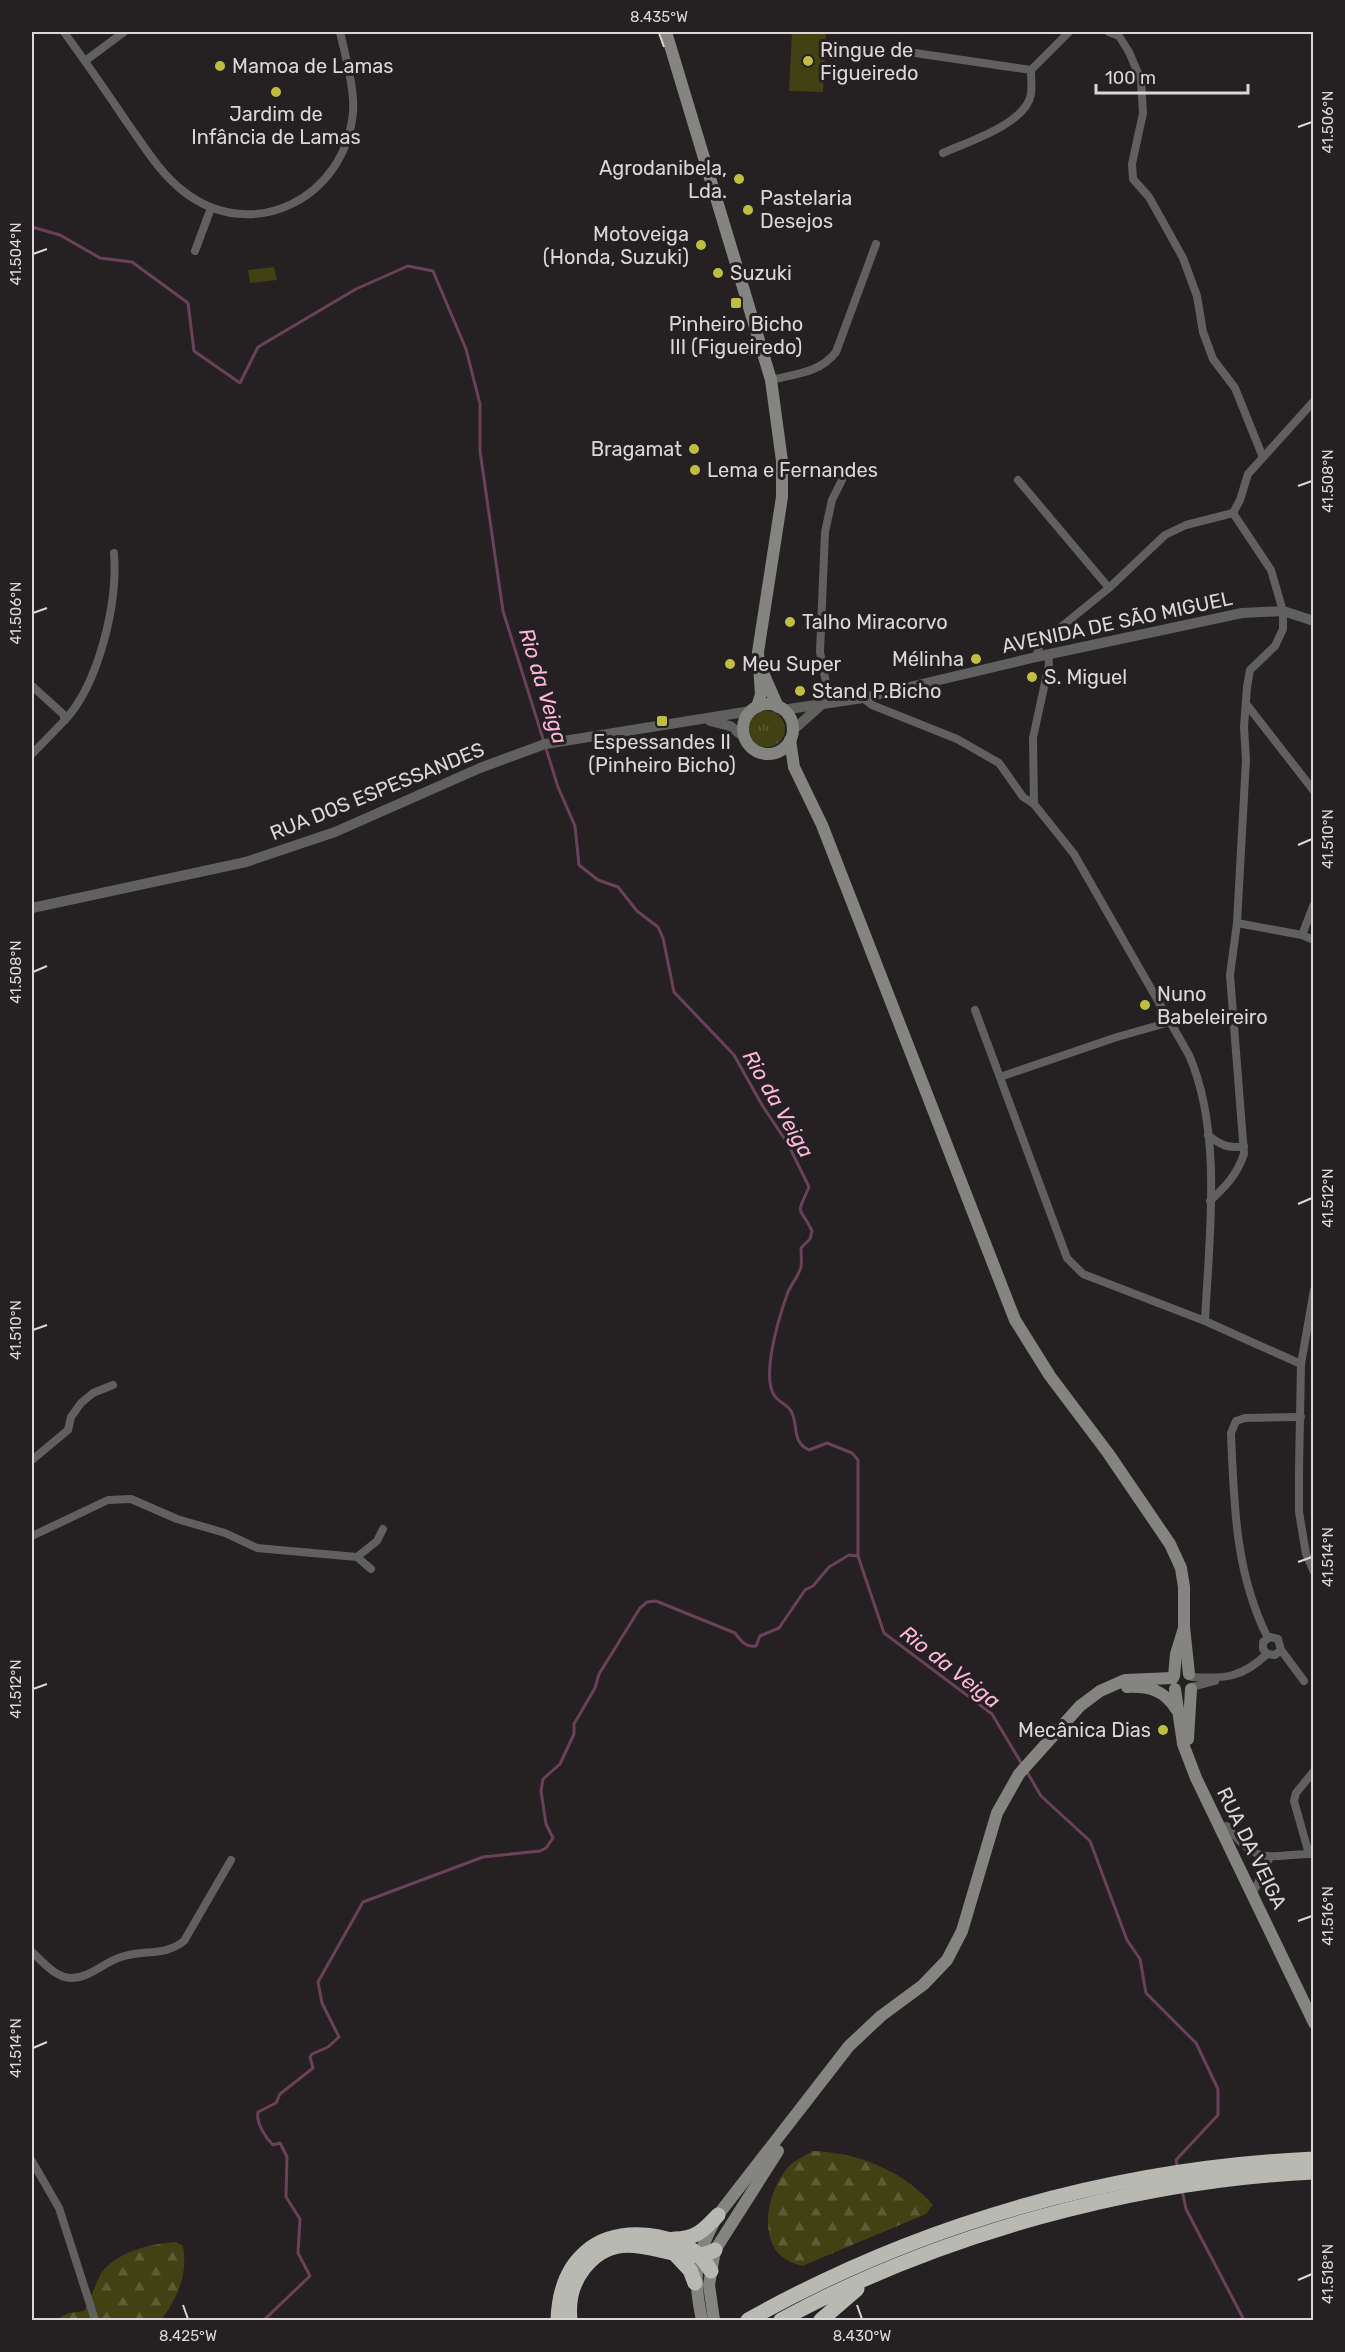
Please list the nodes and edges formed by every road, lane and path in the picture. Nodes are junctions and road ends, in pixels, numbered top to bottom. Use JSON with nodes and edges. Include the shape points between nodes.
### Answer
{"nodes":[{"id":1,"x":64,"y":32,"type":"edge"},
{"id":2,"x":124,"y":32,"type":"edge"},
{"id":3,"x":340,"y":32,"type":"edge"},
{"id":4,"x":666,"y":32,"type":"edge"},
{"id":5,"x":1069,"y":32,"type":"edge"},
{"id":6,"x":1109,"y":32,"type":"edge"},
{"id":7,"x":1123,"y":34,"type":"edge"},
{"id":8,"x":915,"y":53,"type":"dead end"},
{"id":9,"x":85,"y":61,"type":"junction"},
{"id":10,"x":1031,"y":70,"type":"junction"},
{"id":11,"x":943,"y":153,"type":"dead end"},
{"id":12,"x":211,"y":208,"type":"junction"},
{"id":13,"x":876,"y":244,"type":"dead end"},
{"id":14,"x":195,"y":251,"type":"dead end"},
{"id":15,"x":771,"y":380,"type":"junction"},
{"id":16,"x":1314,"y":401,"type":"edge"},
{"id":17,"x":1262,"y":455,"type":"junction"},
{"id":18,"x":842,"y":480,"type":"dead end"},
{"id":19,"x":1018,"y":480,"type":"dead end"},
{"id":20,"x":1233,"y":513,"type":"junction"},
{"id":21,"x":114,"y":553,"type":"dead end"},
{"id":22,"x":1109,"y":588,"type":"junction"},
{"id":23,"x":1283,"y":611,"type":"junction"},
{"id":24,"x":1314,"y":621,"type":"edge"},
{"id":25,"x":1048,"y":654,"type":"junction"},
{"id":26,"x":1036,"y":657,"type":"junction"},
{"id":27,"x":760,"y":665,"type":"junction"},
{"id":28,"x":32,"y":686,"type":"edge"},
{"id":29,"x":863,"y":698,"type":"junction"},
{"id":30,"x":826,"y":703,"type":"junction"},
{"id":31,"x":1247,"y":705,"type":"junction"},
{"id":32,"x":780,"y":708,"type":"junction"},
{"id":33,"x":754,"y":709,"type":"junction"},
{"id":34,"x":65,"y":720,"type":"junction"},
{"id":35,"x":701,"y":721,"type":"junction"},
{"id":36,"x":791,"y":736,"type":"junction"},
{"id":37,"x":744,"y":737,"type":"junction"},
{"id":38,"x":760,"y":753,"type":"junction"},
{"id":39,"x":32,"y":754,"type":"edge"},
{"id":40,"x":794,"y":767,"type":"junction"},
{"id":41,"x":1314,"y":791,"type":"edge"},
{"id":42,"x":1034,"y":804,"type":"junction"},
{"id":43,"x":1314,"y":904,"type":"edge"},
{"id":44,"x":32,"y":908,"type":"edge"},
{"id":45,"x":1237,"y":923,"type":"junction"},
{"id":46,"x":1302,"y":935,"type":"junction"},
{"id":47,"x":1314,"y":940,"type":"edge"},
{"id":48,"x":975,"y":1010,"type":"dead end"},
{"id":49,"x":1170,"y":1022,"type":"junction"},
{"id":50,"x":1000,"y":1077,"type":"junction"},
{"id":51,"x":1208,"y":1136,"type":"junction"},
{"id":52,"x":1244,"y":1146,"type":"junction"},
{"id":53,"x":1210,"y":1201,"type":"junction"},
{"id":54,"x":1314,"y":1290,"type":"edge"},
{"id":55,"x":1205,"y":1321,"type":"junction"},
{"id":56,"x":1301,"y":1364,"type":"junction"},
{"id":57,"x":113,"y":1385,"type":"dead end"},
{"id":58,"x":1301,"y":1417,"type":"junction"},
{"id":59,"x":32,"y":1460,"type":"edge"},
{"id":60,"x":383,"y":1529,"type":"dead end"},
{"id":61,"x":32,"y":1536,"type":"edge"},
{"id":62,"x":357,"y":1557,"type":"junction"},
{"id":63,"x":371,"y":1569,"type":"dead end"},
{"id":64,"x":1314,"y":1572,"type":"edge"},
{"id":65,"x":1184,"y":1627,"type":"junction"},
{"id":66,"x":1268,"y":1638,"type":"junction"},
{"id":67,"x":1281,"y":1650,"type":"junction"},
{"id":68,"x":1176,"y":1654,"type":"junction"},
{"id":69,"x":1267,"y":1654,"type":"junction"},
{"id":70,"x":1304,"y":1681,"type":"dead end"},
{"id":71,"x":1174,"y":1682,"type":"junction"},
{"id":72,"x":1191,"y":1682,"type":"junction"},
{"id":73,"x":1151,"y":1683,"type":"junction"},
{"id":74,"x":1177,"y":1710,"type":"junction"},
{"id":75,"x":1188,"y":1755,"type":"junction"},
{"id":76,"x":1314,"y":1771,"type":"edge"},
{"id":77,"x":1220,"y":1827,"type":"junction"},
{"id":78,"x":1311,"y":1854,"type":"edge"},
{"id":79,"x":1269,"y":1859,"type":"junction"},
{"id":80,"x":231,"y":1860,"type":"dead end"},
{"id":81,"x":1252,"y":1893,"type":"junction"},
{"id":82,"x":32,"y":1952,"type":"edge"},
{"id":83,"x":1314,"y":2023,"type":"edge"},
{"id":84,"x":814,"y":2094,"type":"junction"},
{"id":85,"x":1314,"y":2159,"type":"edge"},
{"id":86,"x":32,"y":2161,"type":"edge"},
{"id":87,"x":1314,"y":2172,"type":"edge"},
{"id":88,"x":718,"y":2215,"type":"junction"},
{"id":89,"x":673,"y":2246,"type":"junction"},
{"id":90,"x":715,"y":2250,"type":"junction"},
{"id":91,"x":700,"y":2256,"type":"junction"},
{"id":92,"x":711,"y":2271,"type":"junction"},
{"id":93,"x":869,"y":2280,"type":"junction"},
{"id":94,"x":695,"y":2283,"type":"junction"},
{"id":95,"x":95,"y":2320,"type":"edge"},
{"id":96,"x":558,"y":2320,"type":"edge"},
{"id":97,"x":570,"y":2320,"type":"edge"},
{"id":98,"x":702,"y":2320,"type":"edge"},
{"id":99,"x":714,"y":2320,"type":"edge"},
{"id":100,"x":748,"y":2320,"type":"edge"},
{"id":101,"x":781,"y":2320,"type":"edge"},
{"id":102,"x":821,"y":2320,"type":"edge"}],
"edges":[{"from":1,"to":9,"type":"street"},
{"from":2,"to":9,"type":"street"},
{"from":3,"to":12,"type":"street","via":[[354,110],[346,147],[337,166],[312,192],[284,208],[255,214]]},
{"from":4,"to":15,"type":"main road"},
{"from":5,"to":10,"type":"street"},
{"from":6,"to":7,"type":"street"},
{"from":7,"to":17,"type":"street","via":[[1141,80],[1143,113],[1132,164],[1133,178],[1149,197],[1183,258],[1213,359],[1235,388]]},
{"from":8,"to":10,"type":"street"},
{"from":9,"to":12,"type":"street","via":[[168,178]]},
{"from":10,"to":11,"type":"street","via":[[1031,96],[1017,115],[1001,129]]},
{"from":12,"to":14,"type":"street"},
{"from":13,"to":15,"type":"street","via":[[829,362]]},
{"from":15,"to":27,"type":"main road","via":[[782,461],[782,497],[758,652]]},
{"from":16,"to":17,"type":"street","via":[[1276,445]]},
{"from":17,"to":20,"type":"street","via":[[1248,474]]},
{"from":18,"to":30,"type":"street","via":[[832,500],[825,532],[820,652]]},
{"from":19,"to":22,"type":"street"},
{"from":20,"to":22,"type":"street","via":[[1186,525],[1165,535]]},
{"from":20,"to":23,"type":"street","via":[[1271,570]]},
{"from":21,"to":34,"type":"street","via":[[114,590],[103,647],[76,708]]},
{"from":22,"to":26,"type":"street","via":[[1040,644]]},
{"from":23,"to":24,"type":"street","name":"AVENIDA DE SÃO MIGUEL"},
{"from":23,"to":25,"type":"street","name":"AVENIDA DE SÃO MIGUEL","via":[[1242,612]]},
{"from":23,"to":31,"type":"street","via":[[1283,629],[1275,646],[1250,670]]},
{"from":25,"to":26,"type":"street","name":"AVENIDA DE SÃO MIGUEL"},
{"from":25,"to":42,"type":"street","via":[[1034,738]]},
{"from":26,"to":29,"type":"street","name":"AVENIDA DE SÃO MIGUEL"},
{"from":27,"to":32,"type":"main road"},
{"from":27,"to":33,"type":"main road","via":[[761,694]]},
{"from":28,"to":34,"type":"street"},
{"from":29,"to":30,"type":"street","name":"AVENIDA DE SÃO MIGUEL"},
{"from":29,"to":42,"type":"street","via":[[957,739],[999,764],[1023,797]]},
{"from":30,"to":32,"type":"street","name":"AVENIDA DE SÃO MIGUEL"},
{"from":30,"to":36,"type":"street","via":[[808,714]]},
{"from":31,"to":41,"type":"street"},
{"from":31,"to":45,"type":"street"},
{"from":32,"to":33,"type":"main road","via":[[771,705]]},
{"from":32,"to":36,"type":"main road","via":[[792,723]]},
{"from":33,"to":35,"type":"street"},
{"from":33,"to":37,"type":"main road","via":[[743,728]]},
{"from":34,"to":39,"type":"street"},
{"from":35,"to":37,"type":"street","via":[[730,726]]},
{"from":35,"to":44,"type":"street","name":"RUA DOS ESPESSANDES","via":[[553,742],[480,768],[335,832],[246,862]]},
{"from":36,"to":38,"type":"main road","via":[[778,752]]},
{"from":36,"to":40,"type":"main road"},
{"from":37,"to":38,"type":"main road"},
{"from":38,"to":40,"type":"main road"},
{"from":40,"to":65,"type":"main road","via":[[822,825],[1015,1320],[1050,1376],[1170,1544],[1182,1578]]},
{"from":42,"to":49,"type":"street","via":[[1086,873]]},
{"from":43,"to":46,"type":"street"},
{"from":45,"to":46,"type":"street"},
{"from":45,"to":52,"type":"street","via":[[1230,975]]},
{"from":46,"to":47,"type":"street"},
{"from":48,"to":50,"type":"street"},
{"from":49,"to":50,"type":"street"},
{"from":49,"to":51,"type":"street","via":[[1199,1078]]},
{"from":50,"to":55,"type":"street","via":[[1067,1258],[1083,1274]]},
{"from":51,"to":52,"type":"street","via":[[1220,1145]]},
{"from":51,"to":53,"type":"street"},
{"from":52,"to":53,"type":"street","via":[[1239,1169]]},
{"from":53,"to":55,"type":"street"},
{"from":54,"to":56,"type":"street"},
{"from":55,"to":56,"type":"street"},
{"from":56,"to":58,"type":"street"},
{"from":57,"to":59,"type":"street","via":[[81,1402],[68,1430]]},
{"from":58,"to":64,"type":"street","via":[[1299,1512],[1306,1554]]},
{"from":58,"to":66,"type":"street","via":[[1245,1418],[1236,1421],[1231,1433],[1238,1547],[1254,1610]]},
{"from":60,"to":62,"type":"street","via":[[377,1541]]},
{"from":61,"to":62,"type":"street","via":[[119,1498],[225,1533],[257,1548]]},
{"from":62,"to":63,"type":"street"},
{"from":65,"to":68,"type":"main road","name":"RUA DA VEIGA"},
{"from":65,"to":72,"type":"main road","name":"RUA DA VEIGA"},
{"from":66,"to":67,"type":"street","via":[[1278,1639]]},
{"from":66,"to":69,"type":"street","via":[[1263,1646]]},
{"from":67,"to":69,"type":"street","via":[[1275,1655]]},
{"from":67,"to":70,"type":"street"},
{"from":68,"to":71,"type":"main road","name":"RUA DA VEIGA"},
{"from":68,"to":73,"type":"main road"},
{"from":69,"to":72,"type":"street","via":[[1252,1667],[1224,1678]]},
{"from":71,"to":72,"type":"main road","via":[[1181,1692]]},
{"from":71,"to":72,"type":"main road","via":[[1183,1671]]},
{"from":71,"to":73,"type":"main road"},
{"from":71,"to":74,"type":"main road","name":"RUA DA VEIGA"},
{"from":72,"to":75,"type":"main road","name":"RUA DA VEIGA"},
{"from":73,"to":74,"type":"main road","via":[[1170,1698]]},
{"from":73,"to":84,"type":"main road","via":[[1125,1680],[1100,1691],[1080,1706],[1019,1774],[997,1813],[962,1931],[947,1960],[849,2046]]},
{"from":74,"to":75,"type":"main road","name":"RUA DA VEIGA"},
{"from":75,"to":77,"type":"main road","name":"RUA DA VEIGA"},
{"from":76,"to":78,"type":"street","via":[[1294,1801]]},
{"from":77,"to":79,"type":"street","via":[[1227,1826],[1240,1844]]},
{"from":77,"to":81,"type":"main road","name":"RUA DA VEIGA"},
{"from":78,"to":79,"type":"street"},
{"from":79,"to":81,"type":"street"},
{"from":80,"to":82,"type":"street","via":[[184,1941],[176,1948],[120,1957],[81,1977],[67,1978]]},
{"from":81,"to":83,"type":"main road","name":"RUA DA VEIGA"},
{"from":84,"to":88,"type":"main road"},
{"from":84,"to":90,"type":"main road"},
{"from":85,"to":100,"type":"highway","via":[[1219,2166],[1056,2196],[939,2232],[849,2268]]},
{"from":86,"to":95,"type":"street","via":[[59,2208]]},
{"from":87,"to":93,"type":"highway","via":[[1252,2176],[1131,2196],[1022,2223],[944,2248]]},
{"from":88,"to":89,"type":"highway","via":[[700,2235]]},
{"from":88,"to":91,"type":"main road"},
{"from":89,"to":91,"type":"highway","via":[[688,2245]]},
{"from":89,"to":94,"type":"highway"},
{"from":89,"to":96,"type":"highway","via":[[635,2234],[614,2238],[583,2253],[565,2277]]},
{"from":89,"to":97,"type":"highway","via":[[624,2245],[598,2255],[573,2286]]},
{"from":90,"to":91,"type":"highway"},
{"from":90,"to":92,"type":"main road"},
{"from":91,"to":92,"type":"highway"},
{"from":91,"to":94,"type":"main road"},
{"from":92,"to":99,"type":"main road"},
{"from":93,"to":101,"type":"highway"},
{"from":93,"to":102,"type":"highway"},
{"from":94,"to":98,"type":"main road"}]}
